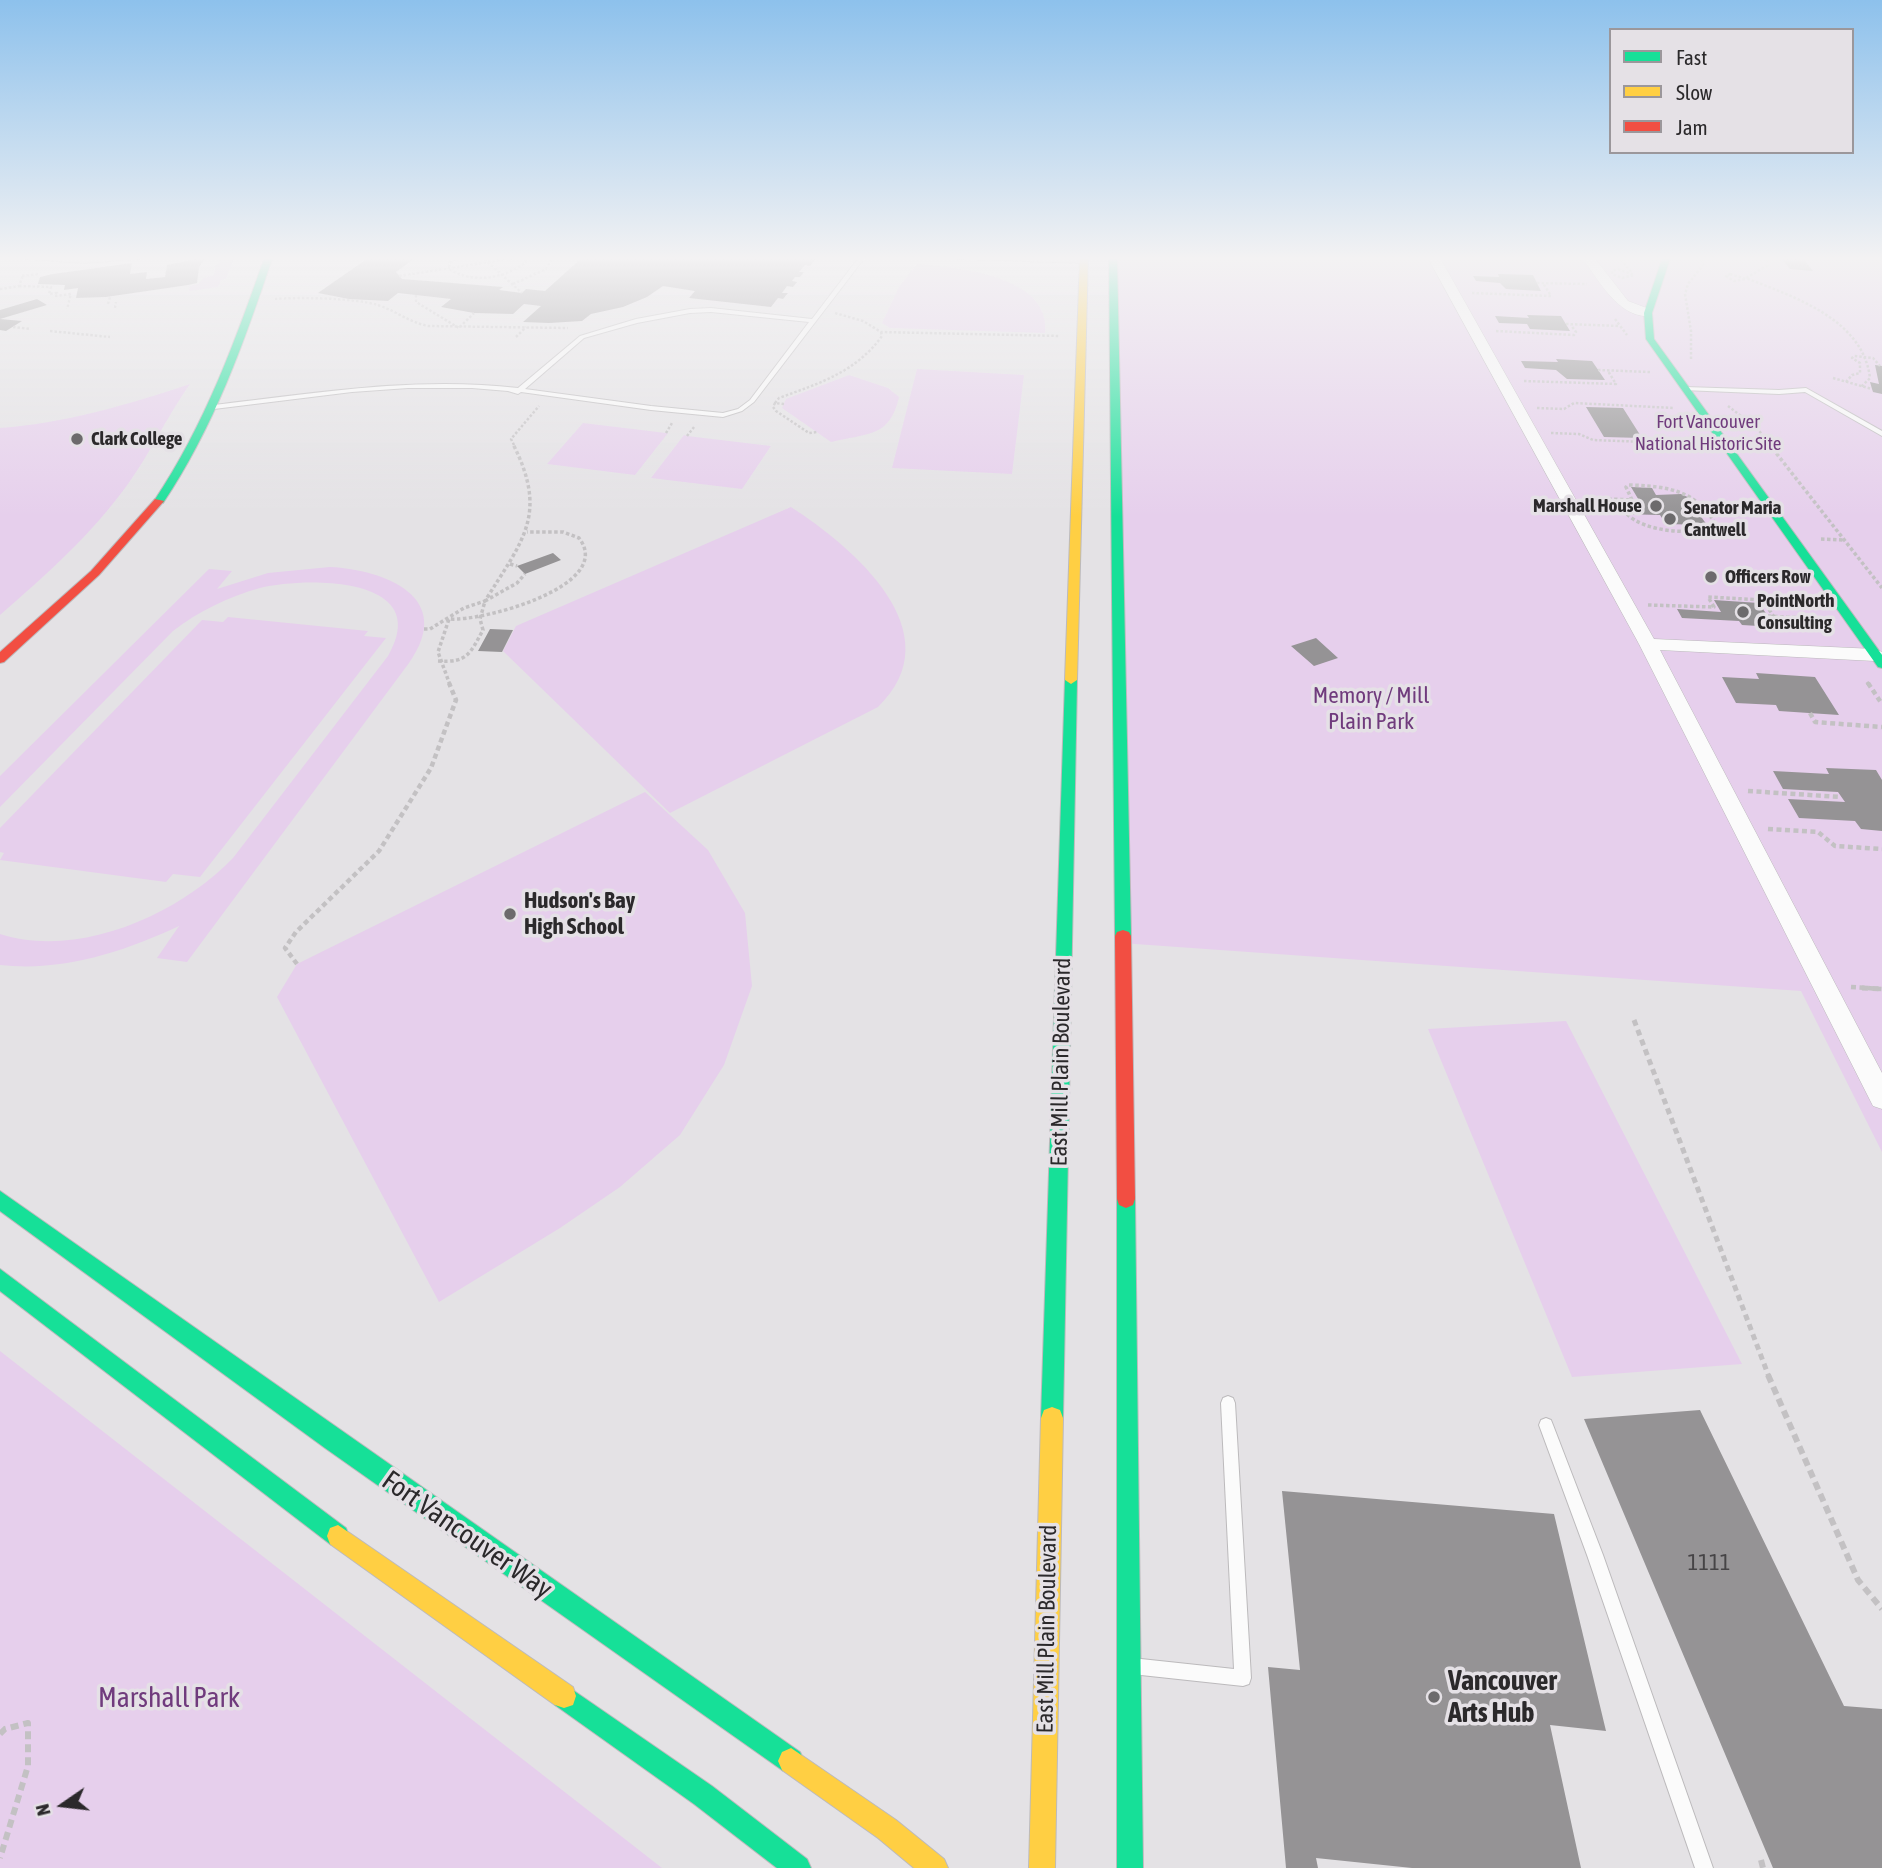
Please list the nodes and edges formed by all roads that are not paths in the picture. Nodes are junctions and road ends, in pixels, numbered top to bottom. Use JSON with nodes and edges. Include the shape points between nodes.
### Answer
{"nodes":[{"id":1,"x":237,"y":343,"type":"edge"},
{"id":2,"x":575,"y":343,"type":"edge"},
{"id":3,"x":795,"y":343,"type":"edge"},
{"id":4,"x":1081,"y":343,"type":"edge"},
{"id":5,"x":1114,"y":343,"type":"edge"},
{"id":6,"x":1481,"y":343,"type":"edge"},
{"id":7,"x":1653,"y":343,"type":"edge"},
{"id":8,"x":1685,"y":389,"type":"junction"},
{"id":9,"x":518,"y":392,"type":"junction"},
{"id":10,"x":214,"y":407,"type":"junction"},
{"id":11,"x":1882,"y":434,"type":"edge"},
{"id":12,"x":1648,"y":644,"type":"junction"},
{"id":13,"x":0,"y":659,"type":"edge"},
{"id":14,"x":1879,"y":660,"type":"edge"},
{"id":15,"x":1882,"y":1098,"type":"edge"},
{"id":16,"x":0,"y":1200,"type":"edge"},
{"id":17,"x":0,"y":1279,"type":"edge"},
{"id":18,"x":1228,"y":1403,"type":"dead end"},
{"id":19,"x":1546,"y":1425,"type":"dead end"},
{"id":20,"x":1128,"y":1666,"type":"junction"},
{"id":21,"x":798,"y":1868,"type":"edge"},
{"id":22,"x":935,"y":1868,"type":"edge"},
{"id":23,"x":1042,"y":1868,"type":"edge"},
{"id":24,"x":1130,"y":1868,"type":"edge"},
{"id":25,"x":1704,"y":1868,"type":"edge"}],
"edges":[{"from":1,"to":10,"type":"main road"},
{"from":2,"to":9,"type":"lane"},
{"from":3,"to":9,"type":"lane","via":[[752,401],[723,415]]},
{"from":4,"to":23,"type":"main road","name":"East Mill Plain Boulevard"},
{"from":5,"to":20,"type":"main road","via":[[1129,1388]]},
{"from":6,"to":12,"type":"street"},
{"from":7,"to":8,"type":"main road"},
{"from":8,"to":11,"type":"lane","via":[[1806,390]]},
{"from":8,"to":14,"type":"main road"},
{"from":9,"to":10,"type":"lane","via":[[437,385]]},
{"from":10,"to":13,"type":"main road","via":[[177,476],[135,531],[98,571]]},
{"from":12,"to":14,"type":"street"},
{"from":12,"to":15,"type":"street"},
{"from":16,"to":22,"type":"main road","name":"Fort Vancouver Way","via":[[887,1829]]},
{"from":17,"to":21,"type":"main road","via":[[285,1498],[703,1795]]},
{"from":18,"to":20,"type":"lane","via":[[1243,1678]]},
{"from":19,"to":25,"type":"lane"},
{"from":20,"to":24,"type":"main road"}]}
